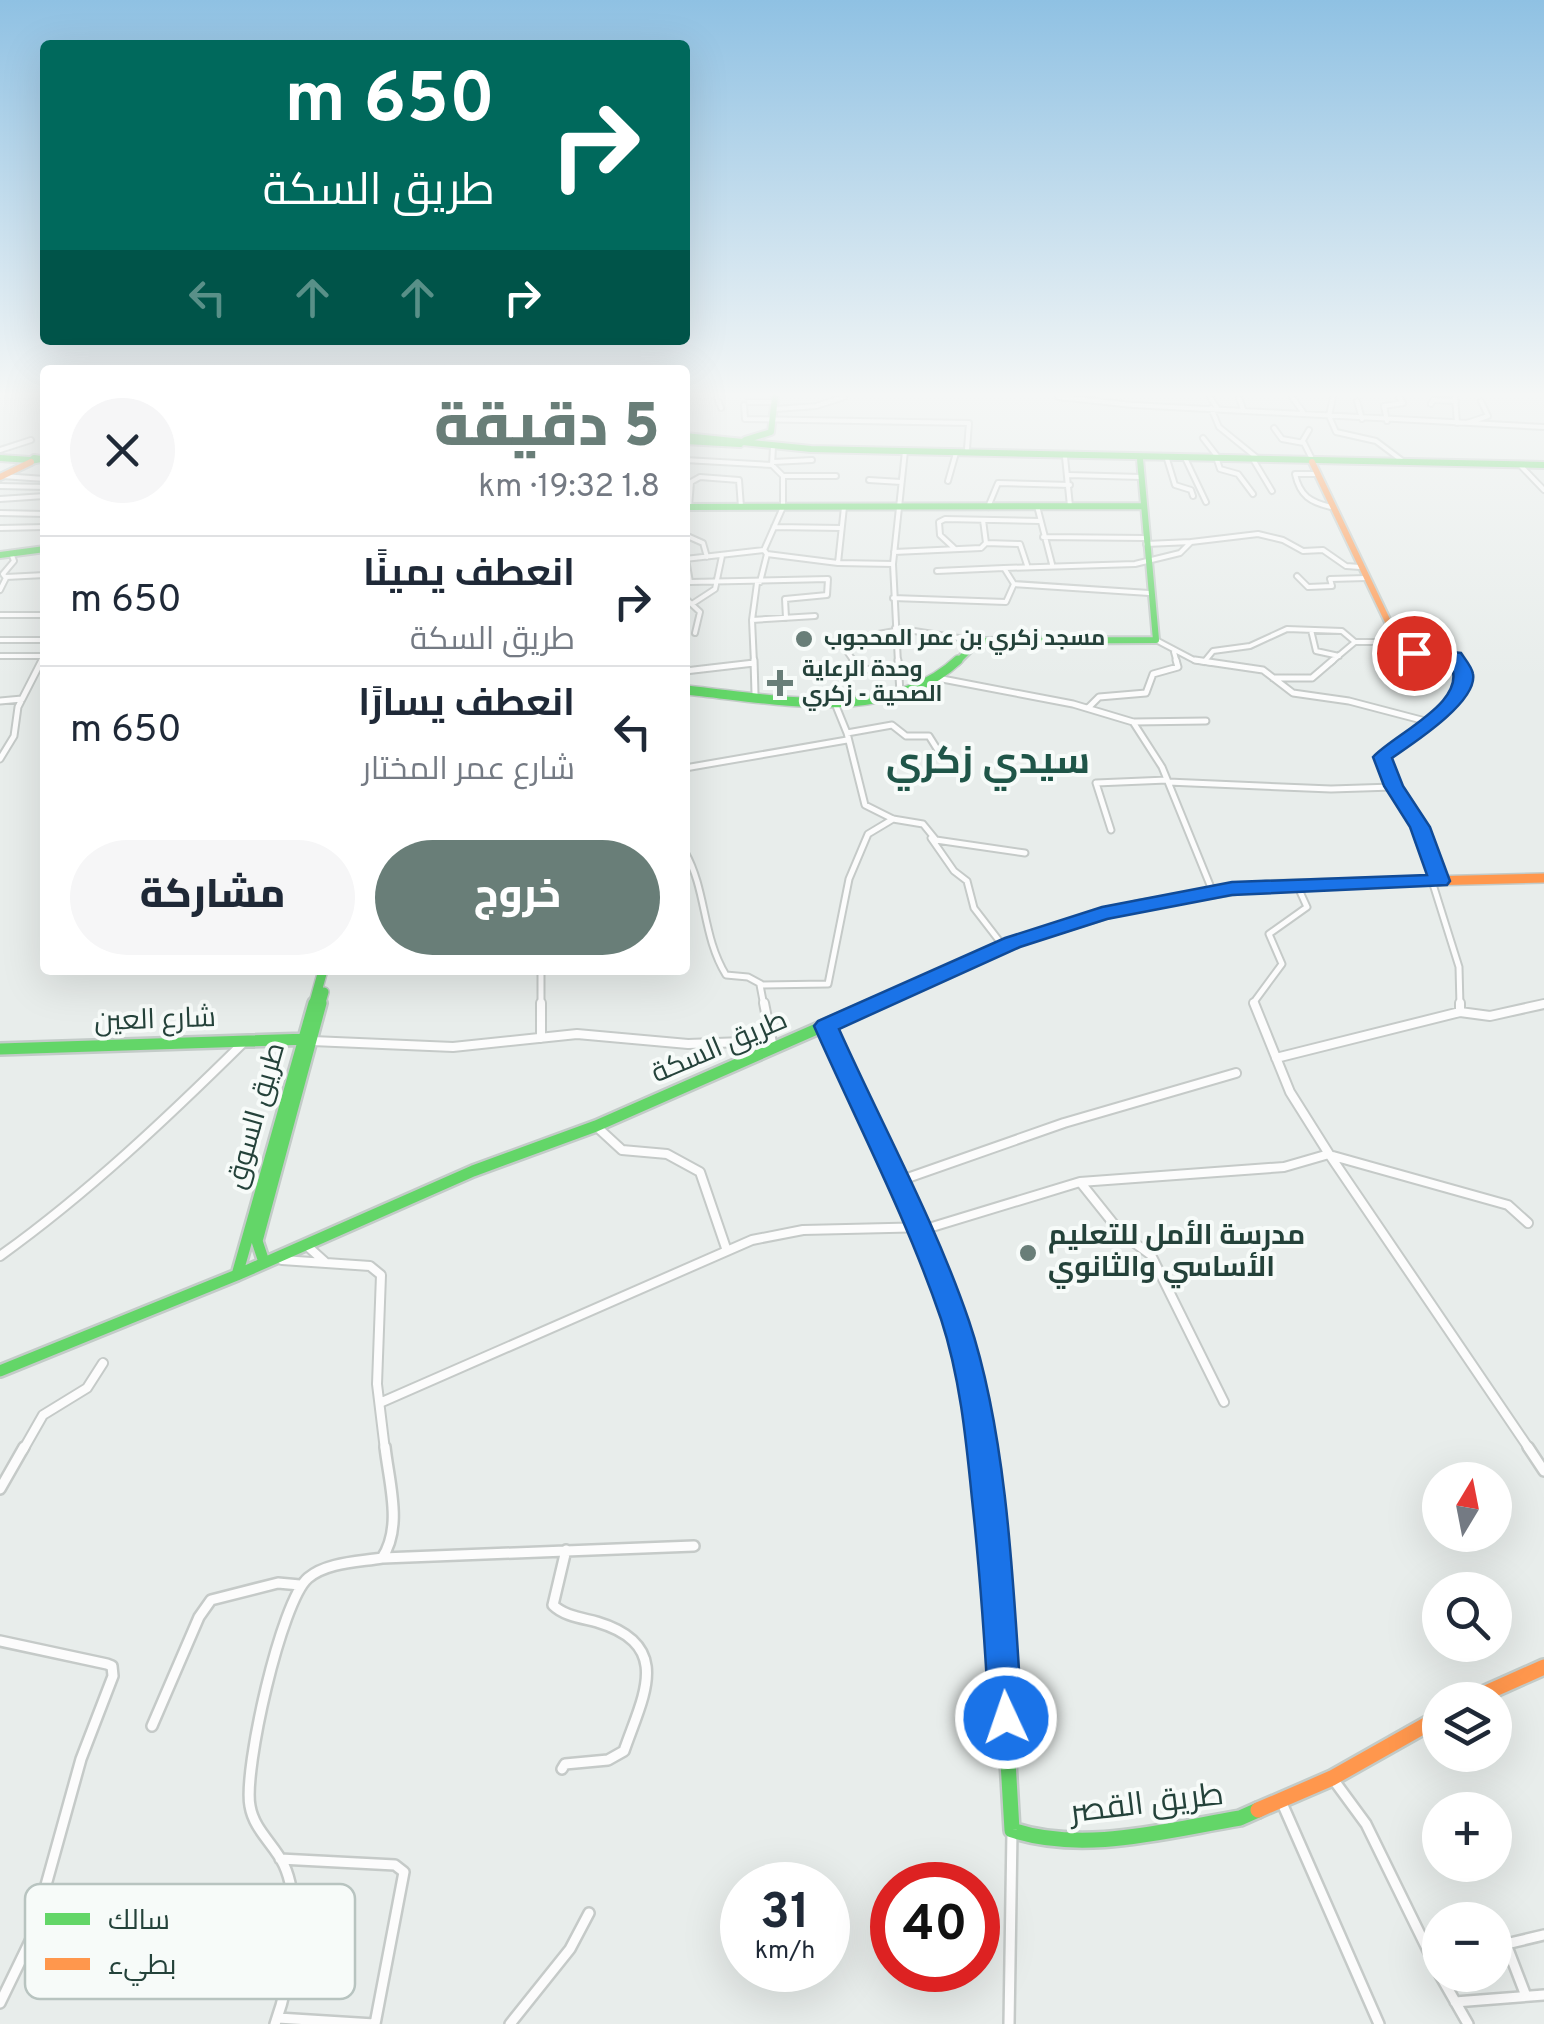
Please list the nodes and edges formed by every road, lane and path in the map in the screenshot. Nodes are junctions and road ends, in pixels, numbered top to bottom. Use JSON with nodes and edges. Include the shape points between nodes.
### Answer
{"nodes":[{"id":1,"x":740,"y":491,"type":"edge"},
{"id":2,"x":783,"y":491,"type":"edge"},
{"id":3,"x":900,"y":491,"type":"edge"},
{"id":4,"x":994,"y":491,"type":"edge"},
{"id":5,"x":1070,"y":491,"type":"edge"},
{"id":6,"x":1142,"y":491,"type":"edge"},
{"id":7,"x":1191,"y":491,"type":"edge"},
{"id":8,"x":1201,"y":491,"type":"edge"},
{"id":9,"x":1251,"y":491,"type":"edge"},
{"id":10,"x":1298,"y":491,"type":"edge"},
{"id":11,"x":1325,"y":491,"type":"edge"},
{"id":12,"x":1253,"y":494,"type":"dead end"},
{"id":13,"x":40,"y":496,"type":"edge"},
{"id":14,"x":1193,"y":496,"type":"dead end"},
{"id":15,"x":0,"y":499,"type":"edge"},
{"id":16,"x":1206,"y":502,"type":"dead end"},
{"id":17,"x":1037,"y":506,"type":"junction"},
{"id":18,"x":1070,"y":506,"type":"junction"},
{"id":19,"x":1143,"y":506,"type":"junction"},
{"id":20,"x":1332,"y":506,"type":"junction"},
{"id":21,"x":741,"y":507,"type":"junction"},
{"id":22,"x":783,"y":507,"type":"junction"},
{"id":23,"x":844,"y":507,"type":"junction"},
{"id":24,"x":988,"y":507,"type":"junction"},
{"id":25,"x":690,"y":508,"type":"edge"},
{"id":26,"x":898,"y":508,"type":"junction"},
{"id":27,"x":0,"y":513,"type":"edge"},
{"id":28,"x":40,"y":514,"type":"edge"},
{"id":29,"x":983,"y":520,"type":"junction"},
{"id":30,"x":1040,"y":521,"type":"junction"},
{"id":31,"x":774,"y":526,"type":"junction"},
{"id":32,"x":40,"y":527,"type":"edge"},
{"id":33,"x":0,"y":528,"type":"edge"},
{"id":34,"x":841,"y":528,"type":"junction"},
{"id":35,"x":690,"y":537,"type":"edge"},
{"id":36,"x":1043,"y":537,"type":"junction"},
{"id":37,"x":1146,"y":541,"type":"junction"},
{"id":38,"x":1191,"y":542,"type":"junction"},
{"id":39,"x":986,"y":543,"type":"junction"},
{"id":40,"x":954,"y":548,"type":"junction"},
{"id":41,"x":40,"y":550,"type":"edge"},
{"id":42,"x":766,"y":552,"type":"junction"},
{"id":43,"x":894,"y":552,"type":"junction"},
{"id":44,"x":6,"y":554,"type":"edge"},
{"id":45,"x":722,"y":556,"type":"junction"},
{"id":46,"x":707,"y":557,"type":"junction"},
{"id":47,"x":690,"y":559,"type":"edge"},
{"id":48,"x":838,"y":563,"type":"junction"},
{"id":49,"x":1147,"y":563,"type":"junction"},
{"id":50,"x":893,"y":564,"type":"junction"},
{"id":51,"x":1052,"y":564,"type":"junction"},
{"id":52,"x":1027,"y":565,"type":"junction"},
{"id":53,"x":1004,"y":568,"type":"junction"},
{"id":54,"x":937,"y":571,"type":"dead end"},
{"id":55,"x":1363,"y":572,"type":"junction"},
{"id":56,"x":40,"y":575,"type":"edge"},
{"id":57,"x":2,"y":576,"type":"edge"},
{"id":58,"x":1297,"y":576,"type":"dead end"},
{"id":59,"x":716,"y":581,"type":"junction"},
{"id":60,"x":690,"y":582,"type":"edge"},
{"id":61,"x":758,"y":582,"type":"junction"},
{"id":62,"x":1014,"y":584,"type":"junction"},
{"id":63,"x":0,"y":590,"type":"edge"},
{"id":64,"x":1150,"y":593,"type":"junction"},
{"id":65,"x":893,"y":598,"type":"junction"},
{"id":66,"x":692,"y":604,"type":"joint"},
{"id":67,"x":0,"y":615,"type":"edge"},
{"id":68,"x":40,"y":615,"type":"edge"},
{"id":69,"x":816,"y":616,"type":"dead end"},
{"id":70,"x":786,"y":618,"type":"junction"},
{"id":71,"x":752,"y":620,"type":"junction"},
{"id":72,"x":895,"y":629,"type":"junction"},
{"id":73,"x":1311,"y":630,"type":"junction"},
{"id":74,"x":696,"y":632,"type":"dead end"},
{"id":75,"x":0,"y":640,"type":"edge"},
{"id":76,"x":40,"y":640,"type":"edge"},
{"id":77,"x":1156,"y":640,"type":"junction"},
{"id":78,"x":978,"y":641,"type":"junction"},
{"id":79,"x":1355,"y":642,"type":"junction"},
{"id":80,"x":1398,"y":642,"type":"junction"},
{"id":81,"x":1174,"y":650,"type":"junction"},
{"id":82,"x":40,"y":655,"type":"edge"},
{"id":83,"x":0,"y":656,"type":"edge"},
{"id":84,"x":1339,"y":656,"type":"junction"},
{"id":85,"x":1204,"y":662,"type":"junction"},
{"id":86,"x":754,"y":663,"type":"junction"},
{"id":87,"x":40,"y":665,"type":"edge"},
{"id":88,"x":690,"y":670,"type":"edge"},
{"id":89,"x":899,"y":671,"type":"junction"},
{"id":90,"x":937,"y":678,"type":"junction"},
{"id":91,"x":1273,"y":678,"type":"junction"},
{"id":92,"x":690,"y":690,"type":"edge"},
{"id":93,"x":900,"y":693,"type":"junction"},
{"id":94,"x":754,"y":694,"type":"junction"},
{"id":95,"x":22,"y":699,"type":"junction"},
{"id":96,"x":834,"y":700,"type":"junction"},
{"id":97,"x":0,"y":701,"type":"edge"},
{"id":98,"x":1088,"y":708,"type":"junction"},
{"id":99,"x":1206,"y":721,"type":"dead end"},
{"id":100,"x":1133,"y":722,"type":"junction"},
{"id":101,"x":1430,"y":723,"type":"junction"},
{"id":102,"x":847,"y":736,"type":"junction"},
{"id":103,"x":940,"y":752,"type":"dead end"},
{"id":104,"x":0,"y":759,"type":"edge"},
{"id":105,"x":690,"y":767,"type":"edge"},
{"id":106,"x":1168,"y":781,"type":"junction"},
{"id":107,"x":1393,"y":786,"type":"junction"},
{"id":108,"x":892,"y":819,"type":"junction"},
{"id":109,"x":1111,"y":830,"type":"dead end"},
{"id":110,"x":932,"y":836,"type":"junction"},
{"id":111,"x":1025,"y":853,"type":"dead end"},
{"id":112,"x":690,"y":862,"type":"edge"},
{"id":113,"x":1544,"y":878,"type":"edge"},
{"id":114,"x":1436,"y":881,"type":"junction"},
{"id":115,"x":1297,"y":885,"type":"junction"},
{"id":116,"x":1212,"y":891,"type":"junction"},
{"id":117,"x":1004,"y":947,"type":"junction"},
{"id":118,"x":326,"y":975,"type":"edge"},
{"id":119,"x":541,"y":975,"type":"edge"},
{"id":120,"x":761,"y":984,"type":"junction"},
{"id":121,"x":1544,"y":1004,"type":"edge"},
{"id":122,"x":1460,"y":1012,"type":"junction"},
{"id":123,"x":826,"y":1026,"type":"junction"},
{"id":124,"x":540,"y":1038,"type":"junction"},
{"id":125,"x":246,"y":1040,"type":"junction"},
{"id":126,"x":308,"y":1040,"type":"junction"},
{"id":127,"x":773,"y":1045,"type":"junction"},
{"id":128,"x":0,"y":1048,"type":"edge"},
{"id":129,"x":1276,"y":1058,"type":"junction"},
{"id":130,"x":1236,"y":1073,"type":"dead end"},
{"id":131,"x":596,"y":1126,"type":"junction"},
{"id":132,"x":1330,"y":1155,"type":"junction"},
{"id":133,"x":1080,"y":1182,"type":"junction"},
{"id":134,"x":895,"y":1183,"type":"junction"},
{"id":135,"x":1528,"y":1224,"type":"dead end"},
{"id":136,"x":916,"y":1228,"type":"junction"},
{"id":137,"x":305,"y":1244,"type":"junction"},
{"id":138,"x":726,"y":1251,"type":"junction"},
{"id":139,"x":0,"y":1256,"type":"edge"},
{"id":140,"x":268,"y":1260,"type":"junction"},
{"id":141,"x":326,"y":1263,"type":"junction"},
{"id":142,"x":237,"y":1275,"type":"junction"},
{"id":143,"x":103,"y":1363,"type":"dead end"},
{"id":144,"x":0,"y":1371,"type":"edge"},
{"id":145,"x":382,"y":1402,"type":"junction"},
{"id":146,"x":1224,"y":1402,"type":"dead end"},
{"id":147,"x":1544,"y":1471,"type":"edge"},
{"id":148,"x":0,"y":1489,"type":"edge"},
{"id":149,"x":694,"y":1546,"type":"dead end"},
{"id":150,"x":566,"y":1550,"type":"junction"},
{"id":151,"x":382,"y":1558,"type":"junction"},
{"id":152,"x":300,"y":1585,"type":"junction"},
{"id":153,"x":0,"y":1641,"type":"edge"},
{"id":154,"x":1544,"y":1667,"type":"edge"},
{"id":155,"x":1510,"y":1682,"type":"edge"},
{"id":156,"x":152,"y":1726,"type":"dead end"},
{"id":157,"x":1422,"y":1727,"type":"edge"},
{"id":158,"x":562,"y":1768,"type":"dead end"},
{"id":159,"x":1332,"y":1778,"type":"junction"},
{"id":160,"x":1281,"y":1802,"type":"junction"},
{"id":161,"x":1012,"y":1830,"type":"junction"},
{"id":162,"x":280,"y":1859,"type":"junction"},
{"id":163,"x":46,"y":1884,"type":"edge"},
{"id":164,"x":290,"y":1884,"type":"edge"},
{"id":165,"x":589,"y":1913,"type":"dead end"},
{"id":166,"x":1544,"y":1935,"type":"edge"},
{"id":167,"x":1422,"y":1938,"type":"edge"},
{"id":168,"x":25,"y":1950,"type":"edge"},
{"id":169,"x":1449,"y":1992,"type":"edge"},
{"id":170,"x":1526,"y":1996,"type":"junction"},
{"id":171,"x":1544,"y":1996,"type":"edge"},
{"id":172,"x":1455,"y":2002,"type":"junction"},
{"id":173,"x":0,"y":2003,"type":"edge"},
{"id":174,"x":276,"y":2021,"type":"edge"},
{"id":175,"x":374,"y":2024,"type":"edge"},
{"id":176,"x":510,"y":2024,"type":"edge"},
{"id":177,"x":1009,"y":2024,"type":"edge"},
{"id":178,"x":1379,"y":2024,"type":"edge"},
{"id":179,"x":1468,"y":2024,"type":"edge"}],
"edges":[{"from":1,"to":21,"type":"street"},
{"from":2,"to":22,"type":"street"},
{"from":3,"to":26,"type":"street"},
{"from":4,"to":24,"type":"street"},
{"from":5,"to":18,"type":"street"},
{"from":6,"to":19,"type":"main road"},
{"from":7,"to":14,"type":"street"},
{"from":8,"to":16,"type":"street"},
{"from":9,"to":12,"type":"street"},
{"from":10,"to":20,"type":"street"},
{"from":11,"to":20,"type":"main road"},
{"from":13,"to":15,"type":"street"},
{"from":17,"to":18,"type":"main road"},
{"from":17,"to":24,"type":"main road"},
{"from":17,"to":30,"type":"street"},
{"from":18,"to":19,"type":"main road"},
{"from":19,"to":37,"type":"main road"},
{"from":20,"to":55,"type":"main road"},
{"from":21,"to":22,"type":"main road"},
{"from":21,"to":25,"type":"main road"},
{"from":22,"to":23,"type":"main road"},
{"from":22,"to":31,"type":"street"},
{"from":23,"to":26,"type":"main road"},
{"from":23,"to":34,"type":"street"},
{"from":24,"to":26,"type":"main road"},
{"from":26,"to":43,"type":"street"},
{"from":27,"to":28,"type":"street"},
{"from":29,"to":30,"type":"street"},
{"from":29,"to":39,"type":"street"},
{"from":29,"to":40,"type":"street","via":[[940,522],[940,535]]},
{"from":30,"to":36,"type":"street"},
{"from":31,"to":34,"type":"street"},
{"from":31,"to":42,"type":"street"},
{"from":32,"to":33,"type":"street"},
{"from":34,"to":48,"type":"street"},
{"from":35,"to":46,"type":"street","via":[[703,543]]},
{"from":36,"to":37,"type":"street"},
{"from":36,"to":51,"type":"street"},
{"from":37,"to":38,"type":"street"},
{"from":37,"to":49,"type":"main road"},
{"from":38,"to":49,"type":"street","via":[[1184,552]]},
{"from":38,"to":55,"type":"street","via":[[1258,534],[1300,550],[1323,550]]},
{"from":39,"to":40,"type":"street"},
{"from":39,"to":52,"type":"street","via":[[1020,544]]},
{"from":40,"to":43,"type":"street"},
{"from":41,"to":44,"type":"main road"},
{"from":42,"to":45,"type":"street"},
{"from":42,"to":48,"type":"street"},
{"from":42,"to":61,"type":"street"},
{"from":43,"to":50,"type":"street"},
{"from":44,"to":57,"type":"street","via":[[14,561]]},
{"from":45,"to":46,"type":"street"},
{"from":45,"to":59,"type":"street"},
{"from":46,"to":47,"type":"street"},
{"from":48,"to":50,"type":"street"},
{"from":49,"to":51,"type":"street"},
{"from":49,"to":64,"type":"main road"},
{"from":50,"to":65,"type":"street"},
{"from":51,"to":52,"type":"street"},
{"from":52,"to":53,"type":"street"},
{"from":53,"to":54,"type":"street"},
{"from":53,"to":62,"type":"street"},
{"from":55,"to":58,"type":"street","via":[[1336,577],[1332,586],[1308,587]]},
{"from":55,"to":80,"type":"main road"},
{"from":56,"to":57,"type":"street"},
{"from":57,"to":63,"type":"street"},
{"from":59,"to":60,"type":"street"},
{"from":59,"to":61,"type":"street"},
{"from":59,"to":66,"type":"street","via":[[709,595]]},
{"from":61,"to":70,"type":"street","via":[[828,579],[827,595],[785,600]]},
{"from":61,"to":71,"type":"street"},
{"from":62,"to":64,"type":"street"},
{"from":62,"to":65,"type":"street","via":[[1009,600],[1001,602]]},
{"from":64,"to":77,"type":"main road"},
{"from":65,"to":72,"type":"street"},
{"from":66,"to":74,"type":"street","via":[[700,612]]},
{"from":67,"to":68,"type":"street"},
{"from":69,"to":70,"type":"street"},
{"from":70,"to":71,"type":"street"},
{"from":71,"to":86,"type":"street"},
{"from":72,"to":78,"type":"street"},
{"from":72,"to":89,"type":"street"},
{"from":72,"to":89,"type":"street","via":[[850,639],[844,647],[859,668]]},
{"from":73,"to":79,"type":"street","via":[[1342,631]]},
{"from":73,"to":84,"type":"street","via":[[1316,651]]},
{"from":73,"to":85,"type":"street","via":[[1280,630],[1250,646],[1213,651]]},
{"from":75,"to":76,"type":"street"},
{"from":77,"to":78,"type":"main road"},
{"from":77,"to":81,"type":"street"},
{"from":78,"to":90,"type":"main road"},
{"from":79,"to":80,"type":"street"},
{"from":79,"to":84,"type":"street"},
{"from":80,"to":101,"type":"main road","via":[[1408,652],[1449,655],[1462,665],[1464,686]]},
{"from":81,"to":85,"type":"street"},
{"from":81,"to":98,"type":"street","via":[[1178,667],[1153,674],[1146,693],[1099,697]]},
{"from":82,"to":83,"type":"street"},
{"from":84,"to":91,"type":"street","via":[[1312,678]]},
{"from":85,"to":91,"type":"street","via":[[1256,668]]},
{"from":86,"to":88,"type":"street"},
{"from":86,"to":94,"type":"street"},
{"from":87,"to":95,"type":"street"},
{"from":89,"to":93,"type":"street"},
{"from":90,"to":93,"type":"main road"},
{"from":90,"to":98,"type":"street"},
{"from":91,"to":101,"type":"street","via":[[1293,693]]},
{"from":92,"to":94,"type":"main road"},
{"from":93,"to":96,"type":"main road"},
{"from":94,"to":96,"type":"main road"},
{"from":95,"to":97,"type":"street"},
{"from":95,"to":104,"type":"street","via":[[14,736]]},
{"from":96,"to":102,"type":"street"},
{"from":98,"to":100,"type":"street"},
{"from":99,"to":100,"type":"street"},
{"from":100,"to":106,"type":"street"},
{"from":101,"to":107,"type":"main road","via":[[1382,757]]},
{"from":102,"to":103,"type":"street","via":[[892,725],[906,736],[929,736]]},
{"from":102,"to":105,"type":"street"},
{"from":102,"to":108,"type":"street","via":[[864,802]]},
{"from":106,"to":107,"type":"street"},
{"from":106,"to":109,"type":"street","via":[[1096,782]]},
{"from":106,"to":116,"type":"street"},
{"from":107,"to":114,"type":"main road","via":[[1420,827]]},
{"from":108,"to":110,"type":"street","via":[[919,822]]},
{"from":108,"to":120,"type":"street","via":[[868,834],[850,879],[828,984]]},
{"from":110,"to":111,"type":"street"},
{"from":110,"to":117,"type":"street"},
{"from":112,"to":120,"type":"street","via":[[714,957],[726,975]]},
{"from":113,"to":114,"type":"main road","name":"طريق السكة"},
{"from":114,"to":115,"type":"main road","name":"طريق السكة"},
{"from":114,"to":122,"type":"street","via":[[1459,966]]},
{"from":115,"to":116,"type":"main road","name":"طريق السكة"},
{"from":115,"to":129,"type":"street","via":[[1306,907],[1269,934],[1282,964],[1254,1002]]},
{"from":116,"to":117,"type":"main road","name":"طريق السكة","via":[[1102,913]]},
{"from":117,"to":123,"type":"main road","name":"طريق السكة"},
{"from":118,"to":126,"type":"main road","name":"طريق السوق"},
{"from":119,"to":124,"type":"street"},
{"from":120,"to":127,"type":"street"},
{"from":121,"to":122,"type":"street","via":[[1490,1016]]},
{"from":122,"to":129,"type":"street"},
{"from":123,"to":127,"type":"main road","name":"طريق السكة"},
{"from":123,"to":134,"type":"main road"},
{"from":124,"to":126,"type":"street","via":[[453,1047]]},
{"from":124,"to":127,"type":"street","via":[[577,1034]]},
{"from":125,"to":126,"type":"main road","name":"شارع العين"},
{"from":125,"to":128,"type":"main road","name":"شارع العين"},
{"from":125,"to":139,"type":"street","via":[[50,1220]]},
{"from":126,"to":140,"type":"main road","name":"طريق السوق","via":[[257,1241]]},
{"from":126,"to":142,"type":"main road","name":"طريق السوق"},
{"from":127,"to":131,"type":"main road","name":"طريق السكة"},
{"from":129,"to":132,"type":"street"},
{"from":130,"to":134,"type":"street","via":[[1064,1123]]},
{"from":131,"to":137,"type":"main road","name":"طريق السكة"},
{"from":131,"to":138,"type":"street","via":[[622,1150],[667,1154],[694,1166]]},
{"from":132,"to":133,"type":"street","via":[[1284,1167]]},
{"from":132,"to":135,"type":"street","via":[[1508,1204]]},
{"from":132,"to":147,"type":"street"},
{"from":133,"to":136,"type":"street","via":[[949,1224]]},
{"from":133,"to":146,"type":"street","via":[[1150,1255]]},
{"from":134,"to":136,"type":"main road"},
{"from":136,"to":138,"type":"street","via":[[784,1232]]},
{"from":136,"to":161,"type":"main road","via":[[958,1329],[981,1437]]},
{"from":137,"to":140,"type":"main road","name":"طريق السكة"},
{"from":137,"to":141,"type":"street"},
{"from":138,"to":145,"type":"street"},
{"from":140,"to":141,"type":"street"},
{"from":140,"to":142,"type":"main road","name":"طريق السكة"},
{"from":141,"to":145,"type":"street","via":[[370,1266],[382,1275],[376,1366]]},
{"from":142,"to":144,"type":"main road","name":"طريق السكة"},
{"from":143,"to":148,"type":"street","via":[[86,1388],[43,1415]]},
{"from":145,"to":151,"type":"street","via":[[394,1526]]},
{"from":149,"to":150,"type":"street"},
{"from":150,"to":151,"type":"street"},
{"from":150,"to":158,"type":"street","via":[[553,1605],[618,1628],[641,1650],[650,1677],[624,1751]]},
{"from":151,"to":152,"type":"street","via":[[332,1568]]},
{"from":152,"to":156,"type":"street","via":[[278,1583],[211,1600]]},
{"from":152,"to":162,"type":"street","via":[[282,1630],[248,1790],[255,1828]]},
{"from":153,"to":163,"type":"street","via":[[113,1670]]},
{"from":154,"to":155,"type":"main road"},
{"from":157,"to":159,"type":"main road","name":"طريق القصر"},
{"from":159,"to":160,"type":"main road","name":"طريق القصر"},
{"from":159,"to":167,"type":"street","via":[[1366,1824]]},
{"from":160,"to":161,"type":"main road","name":"طريق القصر","via":[[1240,1818],[1072,1842]]},
{"from":160,"to":178,"type":"street"},
{"from":161,"to":177,"type":"street"},
{"from":162,"to":164,"type":"street"},
{"from":162,"to":175,"type":"street","via":[[396,1865],[404,1872]]},
{"from":165,"to":176,"type":"street","via":[[563,1960]]},
{"from":166,"to":170,"type":"street","via":[[1506,1944]]},
{"from":168,"to":173,"type":"street"},
{"from":169,"to":172,"type":"street"},
{"from":170,"to":171,"type":"street"},
{"from":170,"to":172,"type":"street"},
{"from":172,"to":179,"type":"street"},
{"from":174,"to":175,"type":"street"}]}
